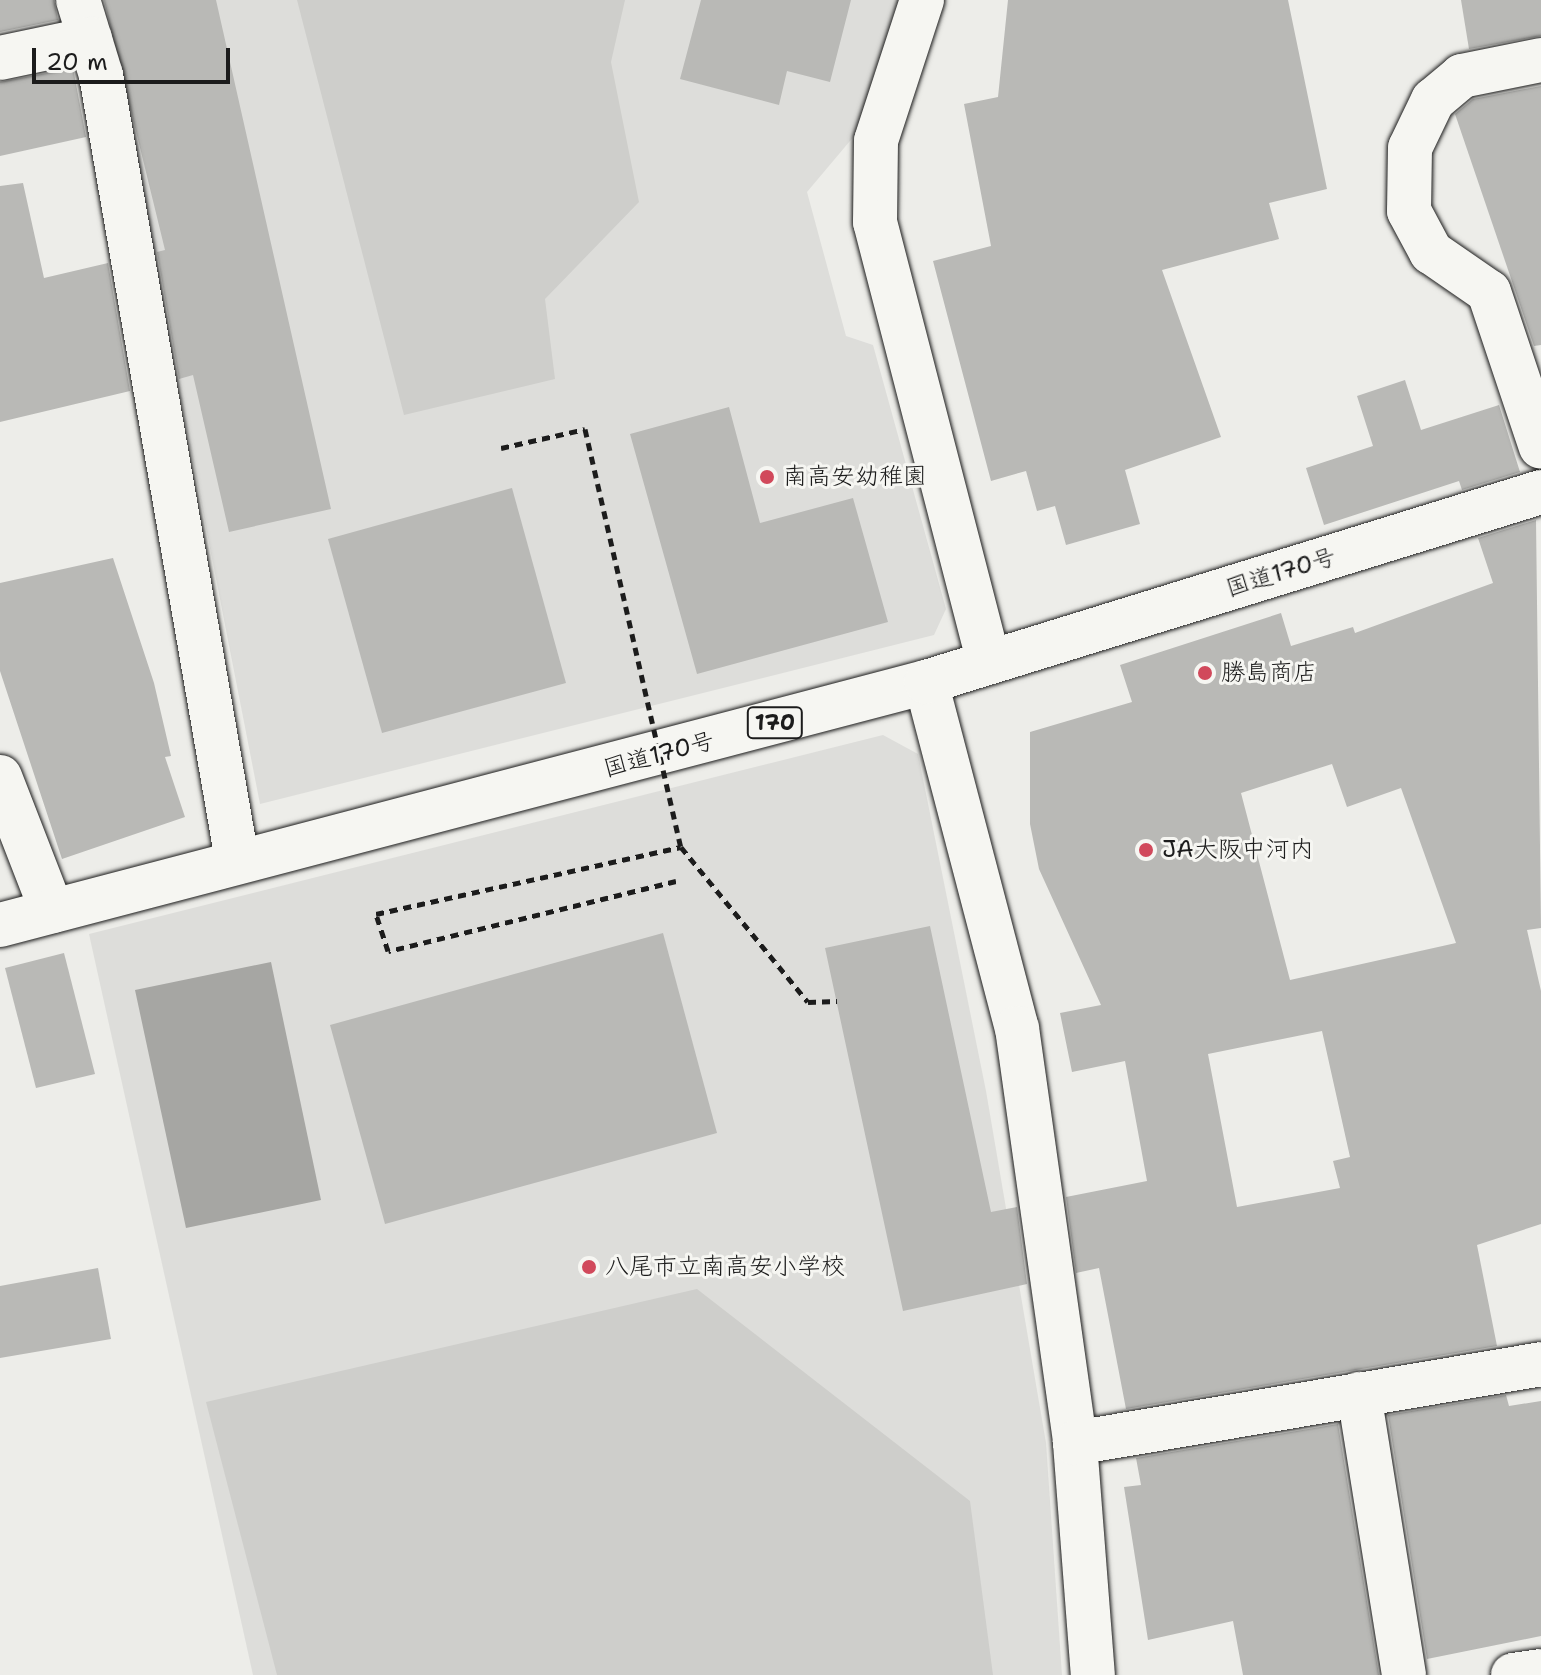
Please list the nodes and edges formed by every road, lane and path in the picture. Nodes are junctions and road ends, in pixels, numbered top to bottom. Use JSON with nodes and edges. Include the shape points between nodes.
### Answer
{"nodes":[{"id":1,"x":922,"y":0,"type":"edge"},
{"id":2,"x":84,"y":20,"type":"edge"},
{"id":3,"x":0,"y":58,"type":"edge"},
{"id":4,"x":1541,"y":60,"type":"edge"},
{"id":5,"x":1541,"y":447,"type":"edge"},
{"id":6,"x":501,"y":448,"type":"dead end"},
{"id":7,"x":1541,"y":492,"type":"edge"},
{"id":8,"x":989,"y":663,"type":"junction"},
{"id":9,"x":926,"y":682,"type":"junction"},
{"id":10,"x":0,"y":777,"type":"edge"},
{"id":11,"x":681,"y":847,"type":"junction"},
{"id":12,"x":237,"y":860,"type":"junction"},
{"id":13,"x":676,"y":881,"type":"dead end"},
{"id":14,"x":52,"y":911,"type":"junction"},
{"id":15,"x":0,"y":925,"type":"edge"},
{"id":16,"x":837,"y":1001,"type":"dead end"},
{"id":17,"x":1541,"y":1364,"type":"edge"},
{"id":18,"x":1359,"y":1394,"type":"junction"},
{"id":19,"x":1075,"y":1443,"type":"junction"},
{"id":20,"x":1541,"y":1671,"type":"edge"},
{"id":21,"x":1093,"y":1675,"type":"edge"},
{"id":22,"x":1404,"y":1675,"type":"edge"},
{"id":23,"x":1513,"y":1675,"type":"edge"}],
"edges":[{"from":1,"to":8,"type":"main road","via":[[876,141],[875,222]]},
{"from":2,"to":3,"type":"main road"},
{"from":2,"to":12,"type":"main road"},
{"from":4,"to":5,"type":"main road","via":[[1462,76],[1433,100],[1410,148],[1409,211],[1431,252],[1489,292]]},
{"from":6,"to":11,"type":"path","bridge":true,"via":[[585,429]]},
{"from":7,"to":8,"type":"main road","name":"国道170号","number":"170"},
{"from":8,"to":9,"type":"main road","name":"国道170号","number":"170"},
{"from":9,"to":12,"type":"main road","name":"国道170号","number":"170","via":[[545,786]]},
{"from":9,"to":19,"type":"main road","via":[[1017,1028]]},
{"from":10,"to":14,"type":"main road"},
{"from":11,"to":13,"type":"path","via":[[376,914],[388,951]]},
{"from":11,"to":16,"type":"path","bridge":true,"via":[[808,1002]]},
{"from":12,"to":14,"type":"main road","name":"国道170号","number":"170"},
{"from":14,"to":15,"type":"main road","name":"国道170号","number":"170"},
{"from":17,"to":18,"type":"main road"},
{"from":18,"to":19,"type":"main road"},
{"from":18,"to":22,"type":"main road"},
{"from":19,"to":21,"type":"main road"},
{"from":20,"to":23,"type":"main road"}]}
